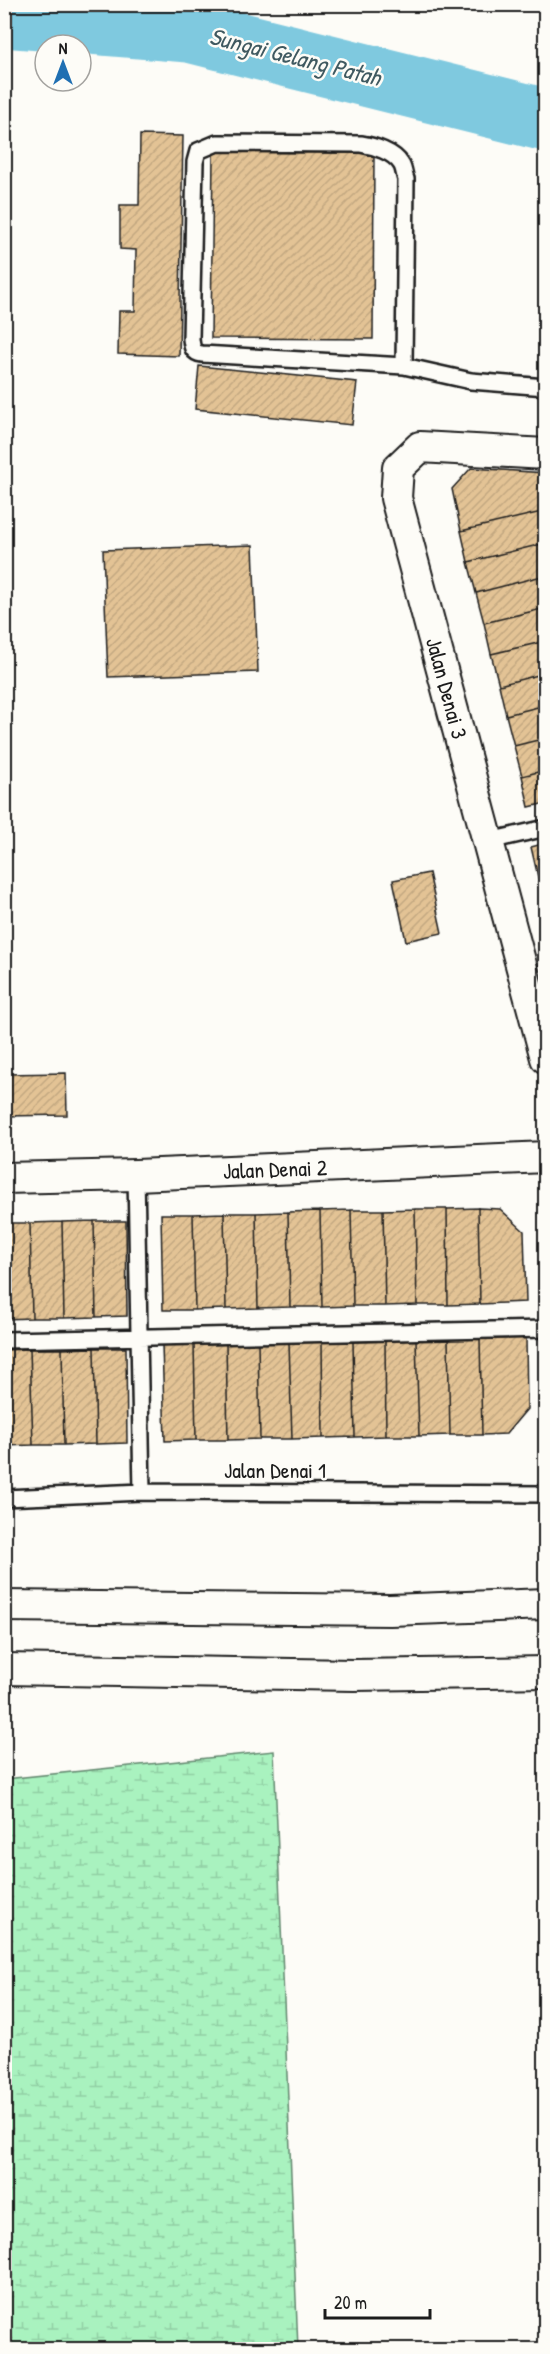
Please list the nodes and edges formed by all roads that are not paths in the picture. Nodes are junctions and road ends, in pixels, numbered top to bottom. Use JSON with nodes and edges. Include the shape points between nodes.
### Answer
{"nodes":[{"id":1,"x":404,"y":366,"type":"junction"},
{"id":2,"x":546,"y":387,"type":"edge"},
{"id":3,"x":546,"y":454,"type":"edge"},
{"id":4,"x":546,"y":828,"type":"edge"},
{"id":5,"x":489,"y":841,"type":"junction"},
{"id":6,"x":546,"y":1058,"type":"edge"},
{"id":7,"x":546,"y":1157,"type":"edge"},
{"id":8,"x":136,"y":1175,"type":"junction"},
{"id":9,"x":4,"y":1178,"type":"edge"},
{"id":10,"x":546,"y":1329,"type":"edge"},
{"id":11,"x":138,"y":1338,"type":"junction"},
{"id":12,"x":4,"y":1340,"type":"edge"},
{"id":13,"x":142,"y":1492,"type":"junction"},
{"id":14,"x":546,"y":1494,"type":"edge"},
{"id":15,"x":4,"y":1498,"type":"edge"},
{"id":16,"x":546,"y":1580,"type":"edge"},
{"id":17,"x":537,"y":1604,"type":"edge"},
{"id":18,"x":4,"y":1606,"type":"edge"},
{"id":19,"x":4,"y":1669,"type":"edge"},
{"id":20,"x":546,"y":1672,"type":"edge"}],
"edges":[{"from":1,"to":1,"type":"lane","via":[[406,179],[401,163],[375,146],[361,144],[217,143],[198,150],[190,339],[193,350],[202,354]]},
{"from":1,"to":2,"type":"lane","via":[[471,381]]},
{"from":3,"to":5,"type":"street","name":"Jalan Denai 3","via":[[420,447],[398,468],[396,498]]},
{"from":4,"to":5,"type":"lane"},
{"from":5,"to":6,"type":"street","name":"Jalan Denai 3"},
{"from":7,"to":8,"type":"street","name":"Jalan Denai 2"},
{"from":8,"to":9,"type":"street","name":"Jalan Denai 2"},
{"from":8,"to":11,"type":"lane"},
{"from":10,"to":11,"type":"lane"},
{"from":11,"to":12,"type":"lane"},
{"from":11,"to":13,"type":"lane"},
{"from":13,"to":14,"type":"lane","name":"Jalan Denai 1"},
{"from":13,"to":15,"type":"lane","name":"Jalan Denai 1"},
{"from":16,"to":17,"type":"street"},
{"from":17,"to":18,"type":"street","via":[[390,1610]]},
{"from":19,"to":20,"type":"street","via":[[354,1675]]}]}
